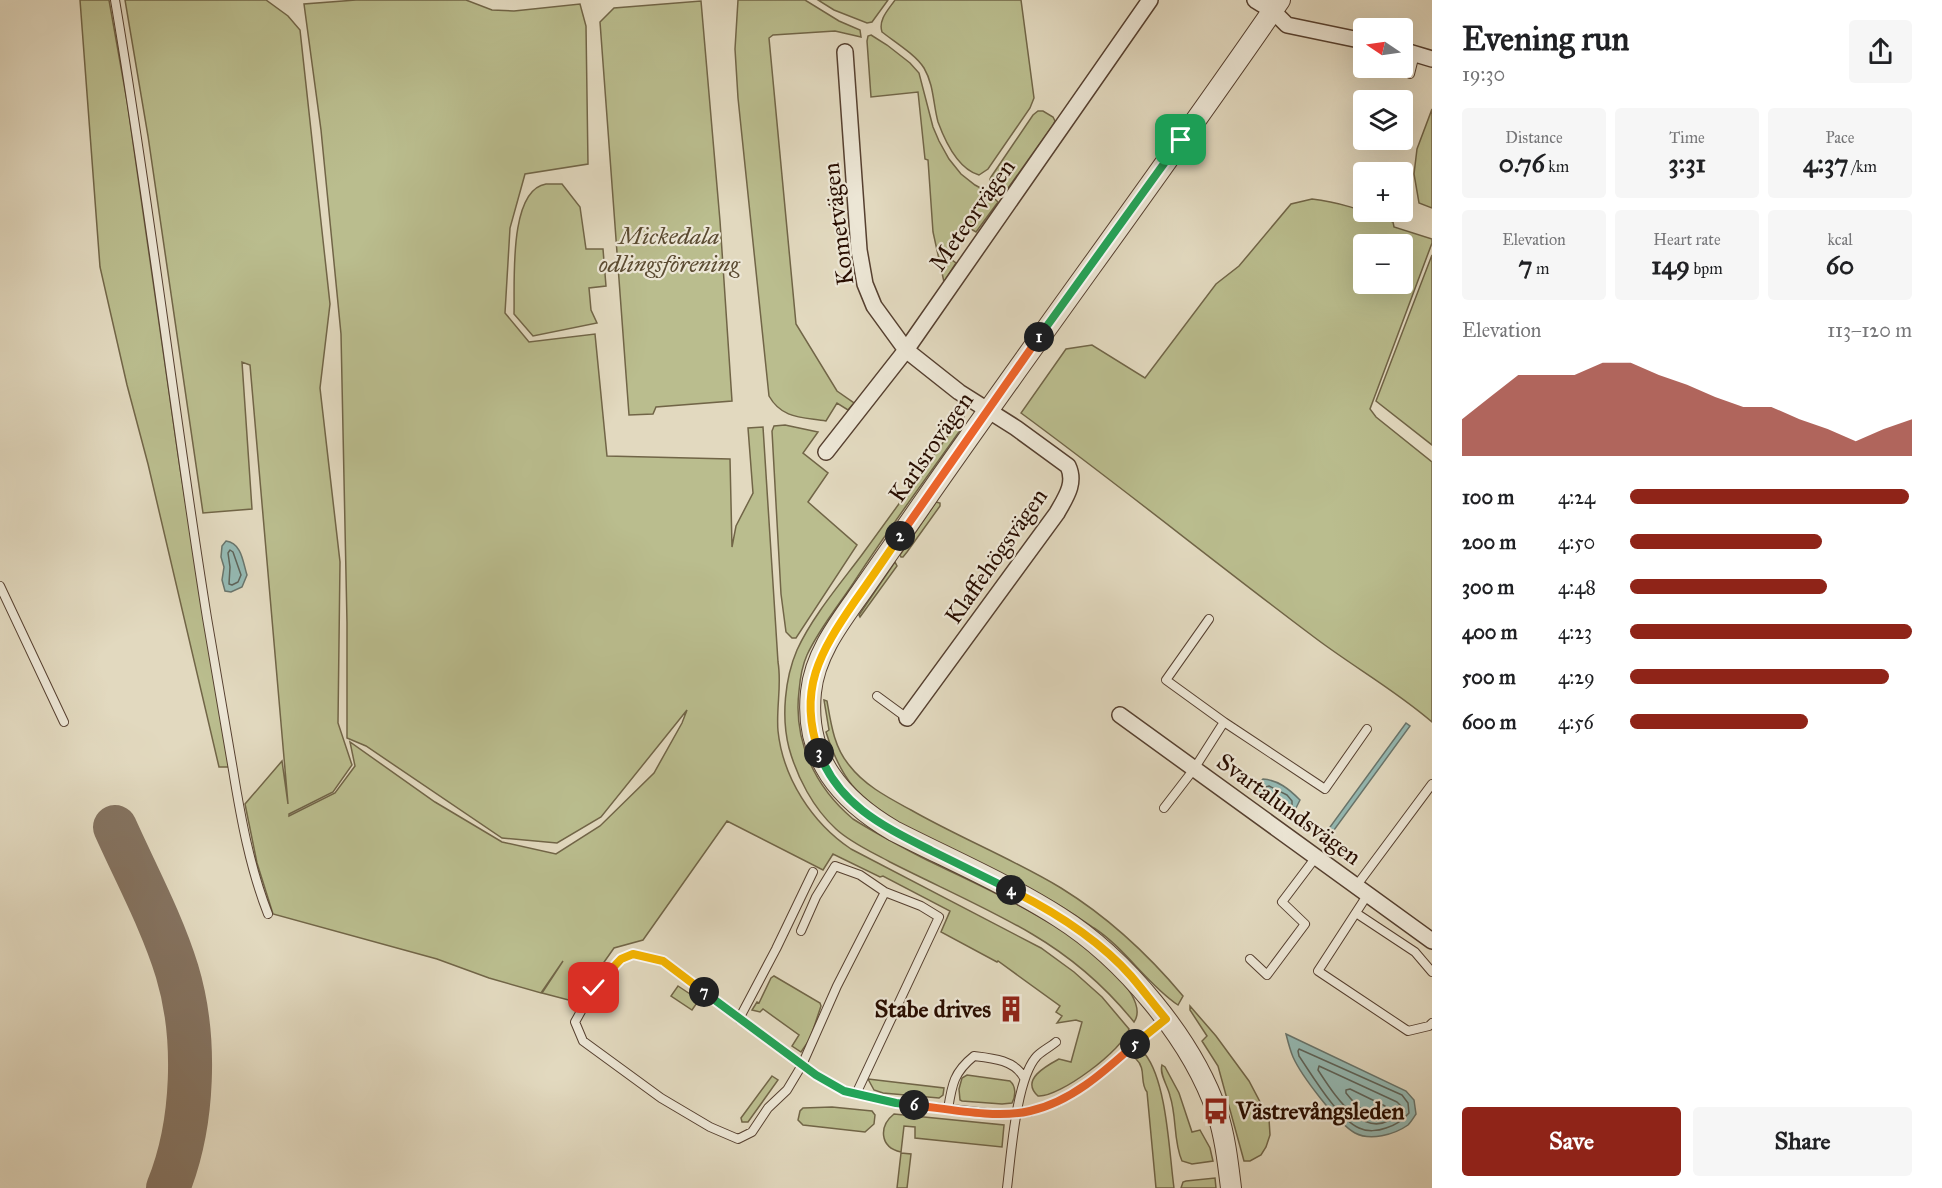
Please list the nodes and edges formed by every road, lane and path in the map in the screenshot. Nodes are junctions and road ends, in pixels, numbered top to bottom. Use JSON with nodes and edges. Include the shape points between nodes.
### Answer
{"nodes":[{"id":1,"x":115,"y":0,"type":"edge"},
{"id":2,"x":1150,"y":0,"type":"edge"},
{"id":3,"x":1255,"y":0,"type":"edge"},
{"id":4,"x":1277,"y":6,"type":"edge"},
{"id":5,"x":1353,"y":40,"type":"edge"},
{"id":6,"x":845,"y":52,"type":"dead end"},
{"id":7,"x":1413,"y":53,"type":"edge"},
{"id":8,"x":1432,"y":59,"type":"edge"},
{"id":9,"x":906,"y":350,"type":"junction"},
{"id":10,"x":988,"y":410,"type":"junction"},
{"id":11,"x":826,"y":452,"type":"dead end"},
{"id":12,"x":0,"y":586,"type":"edge"},
{"id":13,"x":1209,"y":619,"type":"dead end"},
{"id":14,"x":877,"y":696,"type":"dead end"},
{"id":15,"x":1119,"y":715,"type":"dead end"},
{"id":16,"x":908,"y":718,"type":"joint"},
{"id":17,"x":64,"y":722,"type":"dead end"},
{"id":18,"x":1224,"y":722,"type":"junction"},
{"id":19,"x":1367,"y":729,"type":"dead end"},
{"id":20,"x":1194,"y":769,"type":"junction"},
{"id":21,"x":1432,"y":784,"type":"edge"},
{"id":22,"x":1164,"y":808,"type":"dead end"},
{"id":23,"x":1316,"y":857,"type":"junction"},
{"id":24,"x":813,"y":872,"type":"dead end"},
{"id":25,"x":1363,"y":890,"type":"junction"},
{"id":26,"x":885,"y":892,"type":"junction"},
{"id":27,"x":1356,"y":913,"type":"junction"},
{"id":28,"x":268,"y":914,"type":"dead end"},
{"id":29,"x":801,"y":931,"type":"dead end"},
{"id":30,"x":1432,"y":941,"type":"edge"},
{"id":31,"x":1250,"y":959,"type":"dead end"},
{"id":32,"x":1432,"y":972,"type":"edge"},
{"id":33,"x":739,"y":1019,"type":"junction"},
{"id":34,"x":1166,"y":1019,"type":"junction"},
{"id":35,"x":1432,"y":1023,"type":"edge"},
{"id":36,"x":1056,"y":1042,"type":"dead end"},
{"id":37,"x":802,"y":1065,"type":"junction"},
{"id":38,"x":1024,"y":1078,"type":"junction"},
{"id":39,"x":856,"y":1094,"type":"junction"},
{"id":40,"x":948,"y":1109,"type":"junction"},
{"id":41,"x":1017,"y":1112,"type":"junction"},
{"id":42,"x":1007,"y":1188,"type":"edge"},
{"id":43,"x":1231,"y":1188,"type":"edge"}],
"edges":[{"from":1,"to":28,"type":"lane","via":[[216,673],[243,828]]},
{"from":2,"to":9,"type":"street","name":"Meteorvägen"},
{"from":3,"to":4,"type":"street"},
{"from":4,"to":5,"type":"street","via":[[1287,25]]},
{"from":4,"to":10,"type":"street","name":"Karlsrovägen"},
{"from":6,"to":9,"type":"street","name":"Kometvägen","via":[[859,250],[865,284],[874,306]]},
{"from":7,"to":8,"type":"street"},
{"from":9,"to":10,"type":"street","name":"Kometvägen"},
{"from":9,"to":11,"type":"street","name":"Meteorvägen"},
{"from":10,"to":16,"type":"street","name":"Klaffehögsvägen","via":[[1068,465],[1072,474],[1069,492]]},
{"from":10,"to":34,"type":"street","name":"Karlsrovägen","via":[[824,649],[811,693],[810,714],[818,750],[832,781],[859,809],[1060,918],[1130,975]]},
{"from":12,"to":17,"type":"lane"},
{"from":13,"to":18,"type":"lane","via":[[1166,680]]},
{"from":14,"to":16,"type":"lane"},
{"from":15,"to":20,"type":"street","name":"Svartalundsvägen"},
{"from":18,"to":19,"type":"lane","via":[[1325,789]]},
{"from":18,"to":20,"type":"lane"},
{"from":20,"to":22,"type":"lane"},
{"from":20,"to":23,"type":"street","name":"Svartalundsvägen"},
{"from":21,"to":25,"type":"lane"},
{"from":23,"to":25,"type":"street","name":"Svartalundsvägen"},
{"from":23,"to":31,"type":"lane","via":[[1282,902],[1305,924],[1267,975]]},
{"from":24,"to":33,"type":"lane"},
{"from":25,"to":27,"type":"lane"},
{"from":25,"to":30,"type":"street","name":"Svartalundsvägen"},
{"from":26,"to":29,"type":"lane","via":[[860,875],[835,866]]},
{"from":26,"to":37,"type":"lane"},
{"from":26,"to":39,"type":"lane","via":[[939,917]]},
{"from":27,"to":32,"type":"lane","via":[[1415,952]]},
{"from":27,"to":35,"type":"lane","via":[[1317,971],[1408,1031]]},
{"from":33,"to":37,"type":"lane"},
{"from":33,"to":37,"type":"lane","via":[[663,961],[633,954],[621,959],[594,988],[575,1022],[583,1041],[661,1098],[738,1139],[752,1132]]},
{"from":34,"to":41,"type":"lane","via":[[1085,1086],[1058,1102]]},
{"from":34,"to":43,"type":"street","name":"Karlsrovägen","via":[[1212,1098]]},
{"from":36,"to":38,"type":"lane","via":[[1036,1057]]},
{"from":37,"to":39,"type":"lane","via":[[844,1091]]},
{"from":38,"to":40,"type":"lane","via":[[1012,1065],[974,1056],[954,1077]]},
{"from":38,"to":41,"type":"lane"},
{"from":39,"to":40,"type":"lane"},
{"from":40,"to":41,"type":"lane"},
{"from":41,"to":42,"type":"lane"}]}
